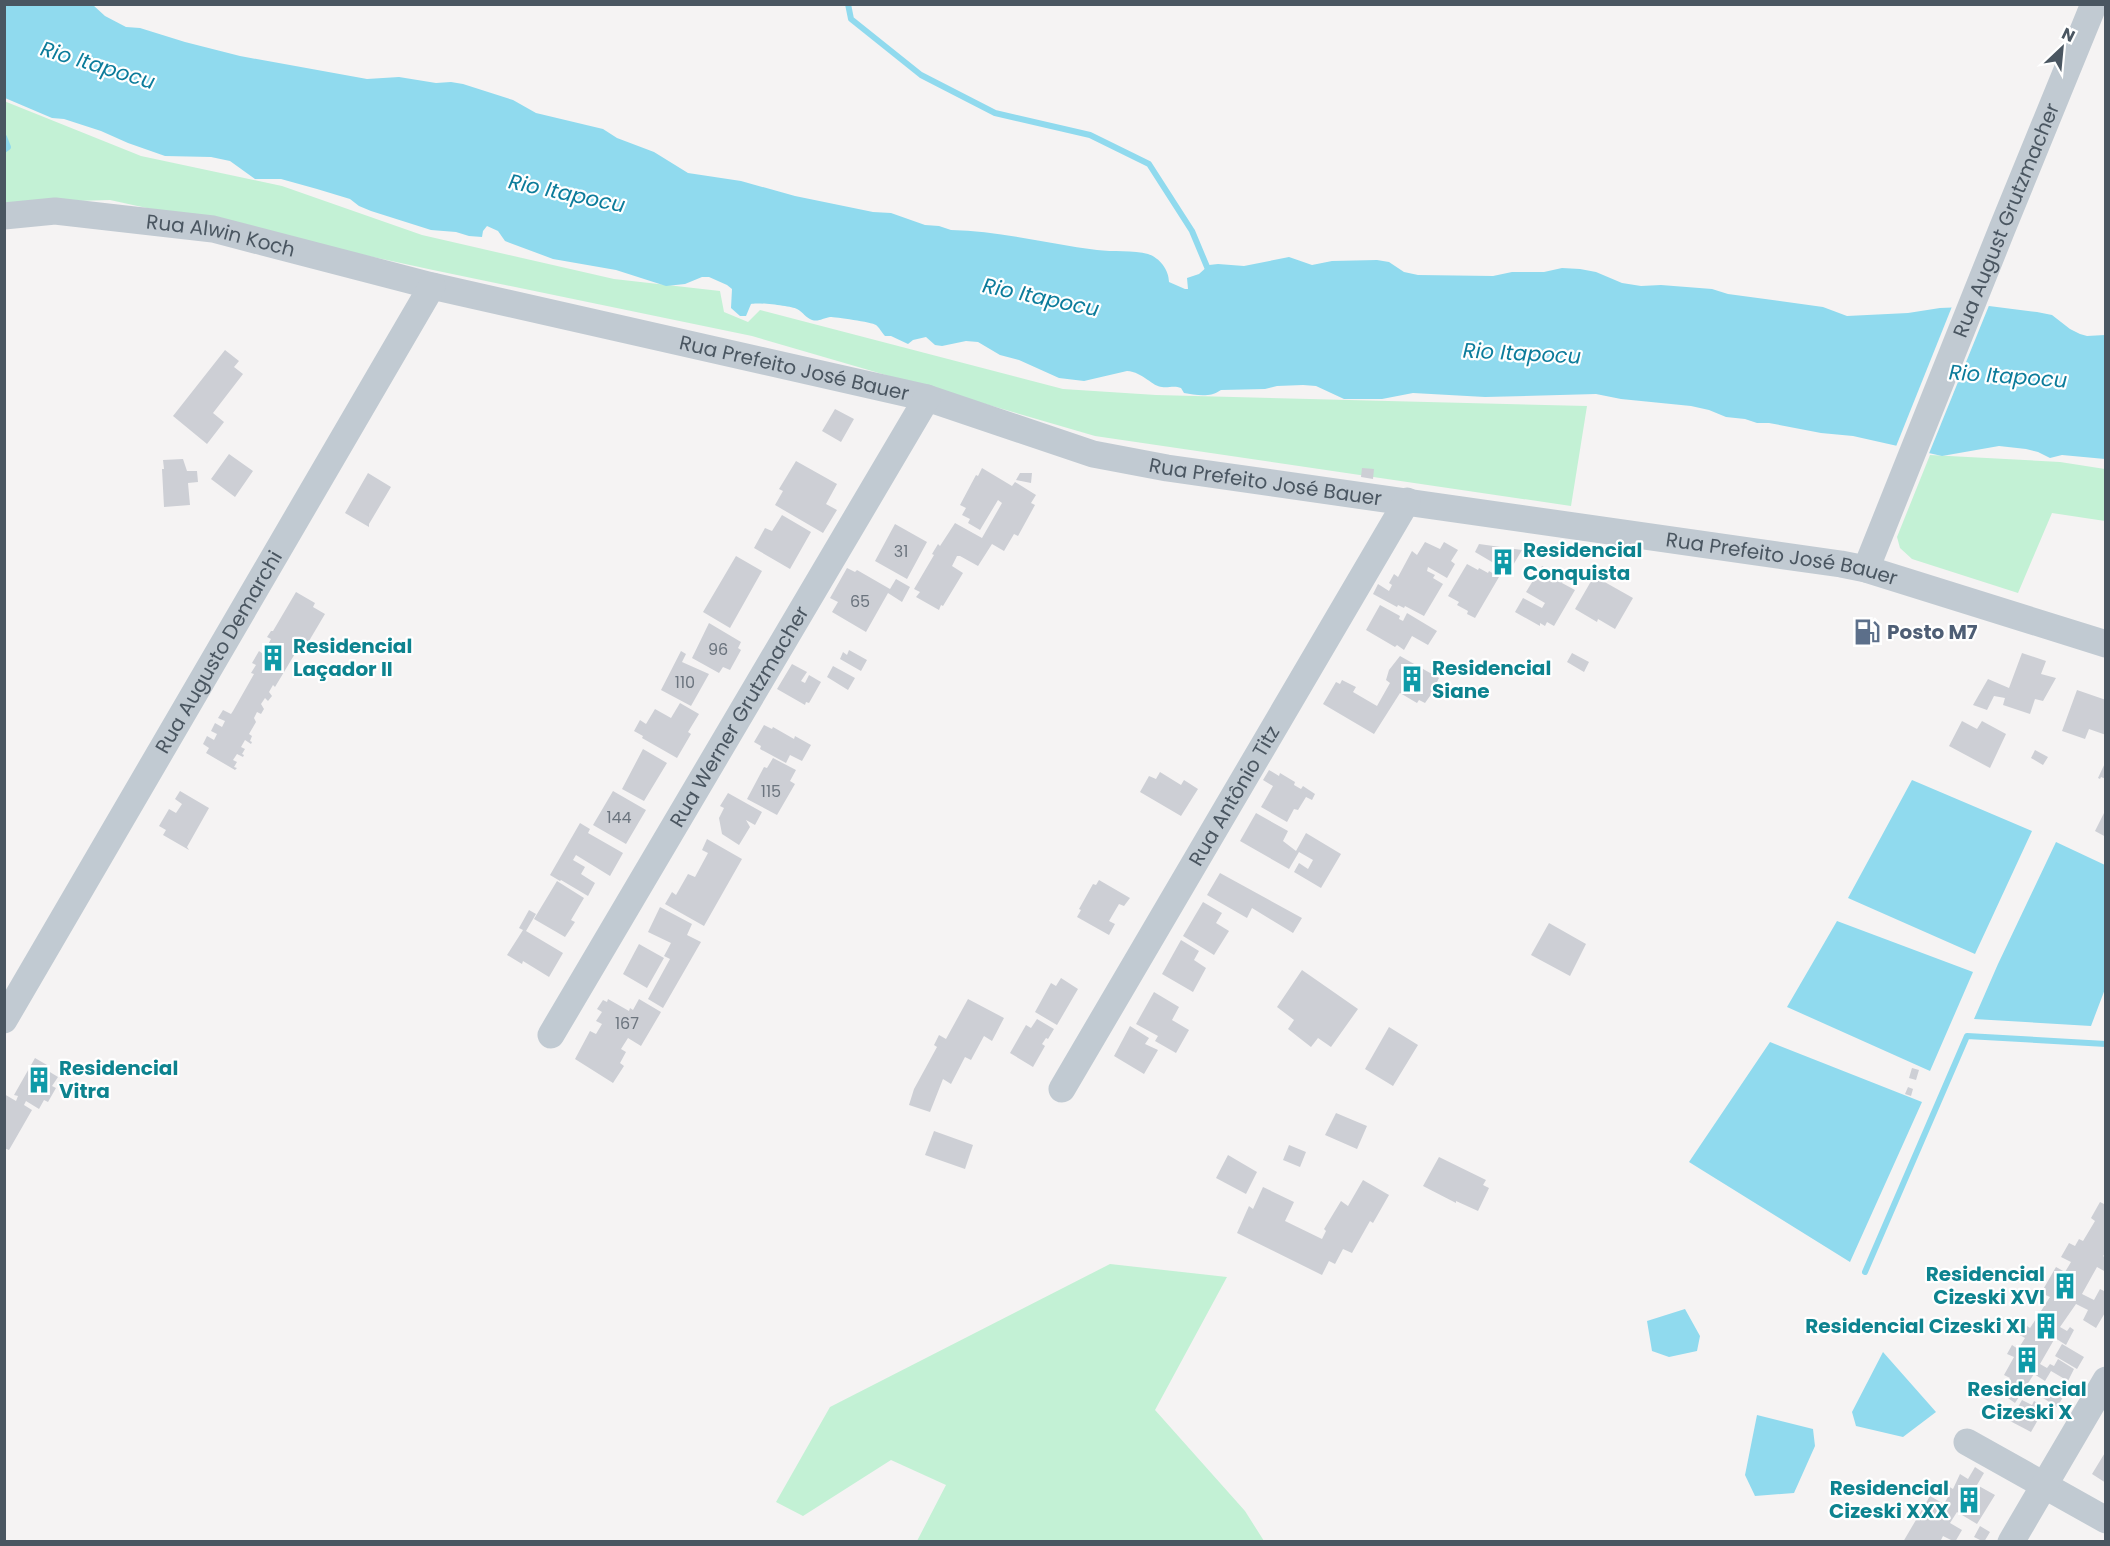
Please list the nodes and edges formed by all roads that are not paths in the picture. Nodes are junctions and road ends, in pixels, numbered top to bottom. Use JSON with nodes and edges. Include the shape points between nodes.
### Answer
{"nodes":[{"id":1,"x":2094,"y":4,"type":"edge"},
{"id":2,"x":4,"y":216,"type":"edge"},
{"id":3,"x":432,"y":286,"type":"junction"},
{"id":4,"x":927,"y":398,"type":"junction"},
{"id":5,"x":1407,"y":501,"type":"junction"},
{"id":6,"x":1866,"y":569,"type":"junction"},
{"id":7,"x":2106,"y":644,"type":"edge"},
{"id":8,"x":4,"y":1020,"type":"edge"},
{"id":9,"x":551,"y":1035,"type":"dead end"},
{"id":10,"x":1062,"y":1089,"type":"dead end"},
{"id":11,"x":2106,"y":1380,"type":"edge"},
{"id":12,"x":1968,"y":1442,"type":"dead end"},
{"id":13,"x":2043,"y":1486,"type":"junction"},
{"id":14,"x":2106,"y":1520,"type":"edge"},
{"id":15,"x":2011,"y":1542,"type":"edge"}],
"edges":[{"from":1,"to":6,"type":"street","name":"Rua August Grutzmacher"},
{"from":2,"to":3,"type":"street","name":"Rua Alwin Koch","via":[[55,211],[213,229]]},
{"from":3,"to":4,"type":"street","name":"Rua Prefeito José Bauer"},
{"from":3,"to":8,"type":"street","name":"Rua Augusto Demarchi"},
{"from":4,"to":5,"type":"street","name":"Rua Prefeito José Bauer","via":[[1093,454]]},
{"from":4,"to":9,"type":"street","name":"Rua Werner Grutzmacher"},
{"from":5,"to":6,"type":"street","name":"Rua Prefeito José Bauer"},
{"from":5,"to":10,"type":"street","name":"Rua Antônio Titz"},
{"from":6,"to":7,"type":"street","name":"Rua Prefeito José Bauer"},
{"from":11,"to":13,"type":"street"},
{"from":12,"to":13,"type":"street"},
{"from":13,"to":14,"type":"street"},
{"from":13,"to":15,"type":"street"}]}
